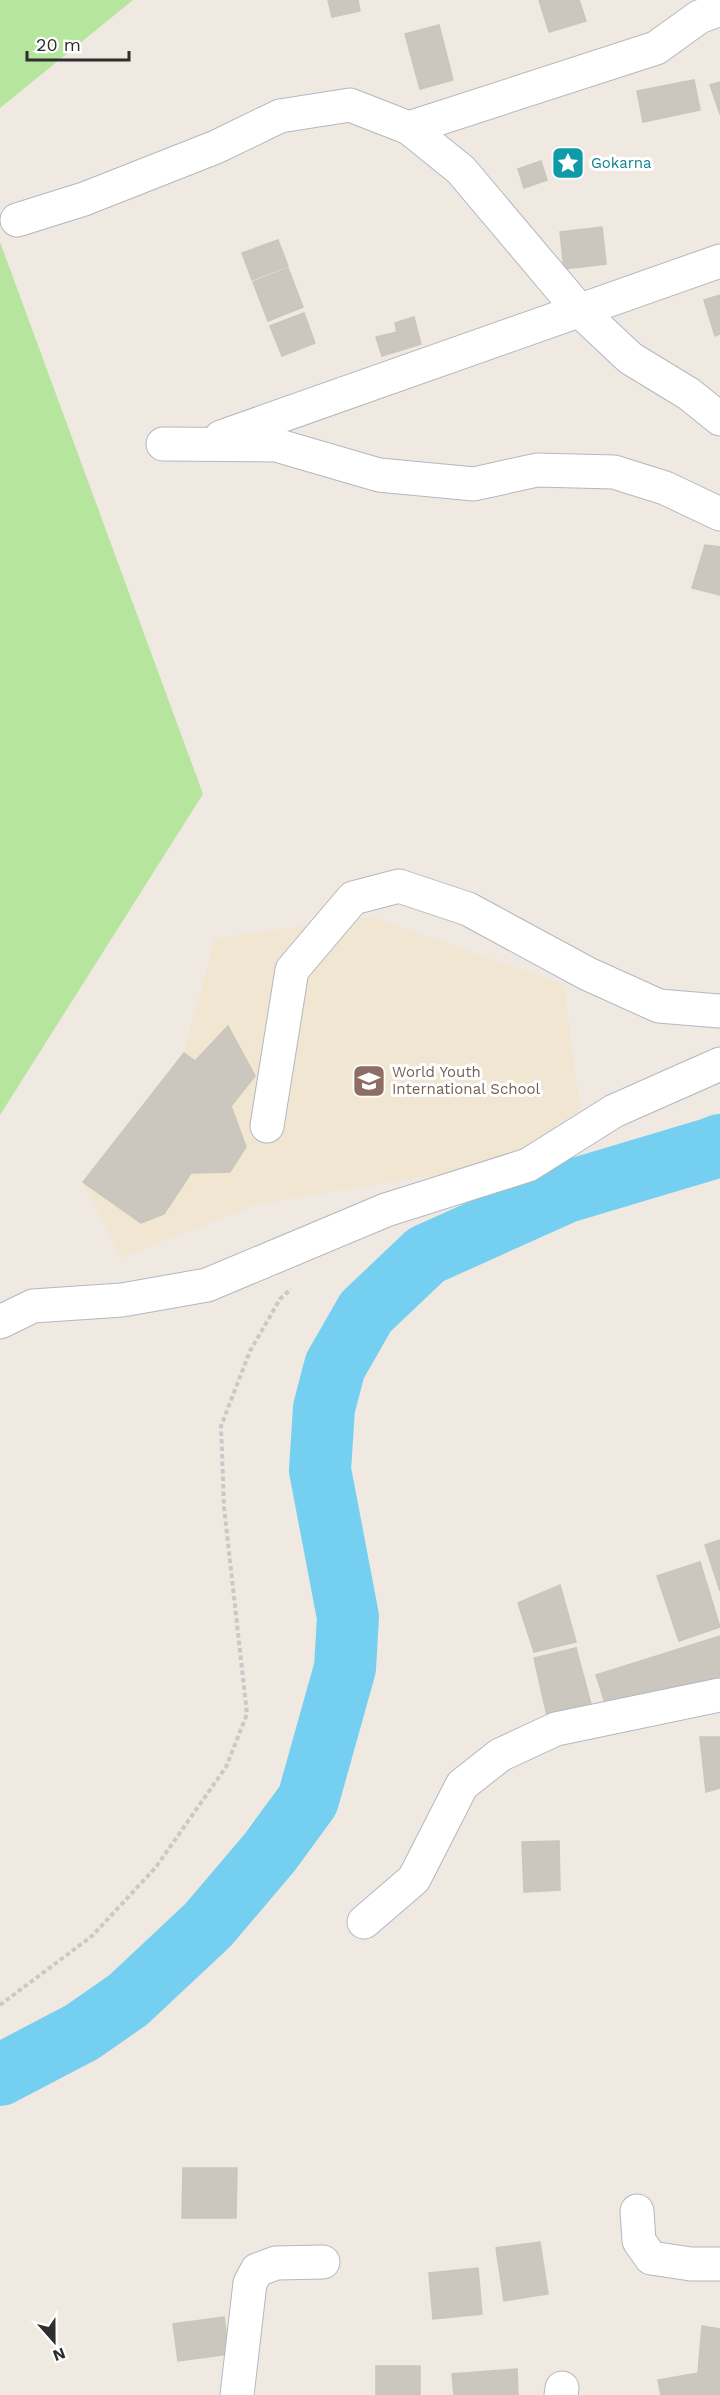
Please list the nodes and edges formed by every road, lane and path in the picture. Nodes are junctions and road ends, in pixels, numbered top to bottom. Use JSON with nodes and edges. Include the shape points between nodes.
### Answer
{"nodes":[{"id":1,"x":720,"y":9,"type":"edge"},
{"id":2,"x":409,"y":128,"type":"junction"},
{"id":3,"x":16,"y":220,"type":"dead end"},
{"id":4,"x":720,"y":261,"type":"edge"},
{"id":5,"x":579,"y":310,"type":"junction"},
{"id":6,"x":720,"y":418,"type":"edge"},
{"id":7,"x":163,"y":444,"type":"dead end"},
{"id":8,"x":200,"y":444,"type":"junction"},
{"id":9,"x":720,"y":514,"type":"edge"},
{"id":10,"x":720,"y":1011,"type":"edge"},
{"id":11,"x":720,"y":1064,"type":"edge"},
{"id":12,"x":267,"y":1126,"type":"dead end"},
{"id":13,"x":296,"y":1284,"type":"dead end"},
{"id":14,"x":0,"y":1322,"type":"edge"},
{"id":15,"x":720,"y":1695,"type":"edge"},
{"id":16,"x":364,"y":1922,"type":"dead end"},
{"id":17,"x":0,"y":2006,"type":"edge"},
{"id":18,"x":637,"y":2211,"type":"dead end"},
{"id":19,"x":323,"y":2262,"type":"dead end"},
{"id":20,"x":720,"y":2264,"type":"edge"},
{"id":21,"x":237,"y":2395,"type":"edge"}],
"edges":[{"from":1,"to":2,"type":"street","via":[[699,17],[656,48]]},
{"from":2,"to":3,"type":"street","via":[[350,105],[280,116],[161,169]]},
{"from":2,"to":5,"type":"street","via":[[461,170]]},
{"from":4,"to":5,"type":"street"},
{"from":5,"to":6,"type":"street","via":[[630,358]]},
{"from":5,"to":8,"type":"street"},
{"from":7,"to":8,"type":"street"},
{"from":8,"to":9,"type":"street","via":[[276,445],[378,475],[474,484],[537,470],[614,472],[665,488]]},
{"from":10,"to":12,"type":"street","via":[[659,1006],[588,974],[468,909],[399,886],[353,898],[292,970]]},
{"from":11,"to":14,"type":"street","via":[[614,1111],[528,1165],[386,1210],[207,1285],[122,1300],[33,1306]]},
{"from":13,"to":17,"type":"path","via":[[280,1299],[250,1351],[221,1426],[224,1507],[247,1714],[226,1767],[156,1867],[92,1936]]},
{"from":15,"to":16,"type":"street","via":[[556,1729],[500,1755],[462,1785],[414,1879]]},
{"from":18,"to":20,"type":"street","via":[[639,2241],[651,2258]]},
{"from":19,"to":21,"type":"street","via":[[276,2263],[257,2270],[250,2283]]}]}
